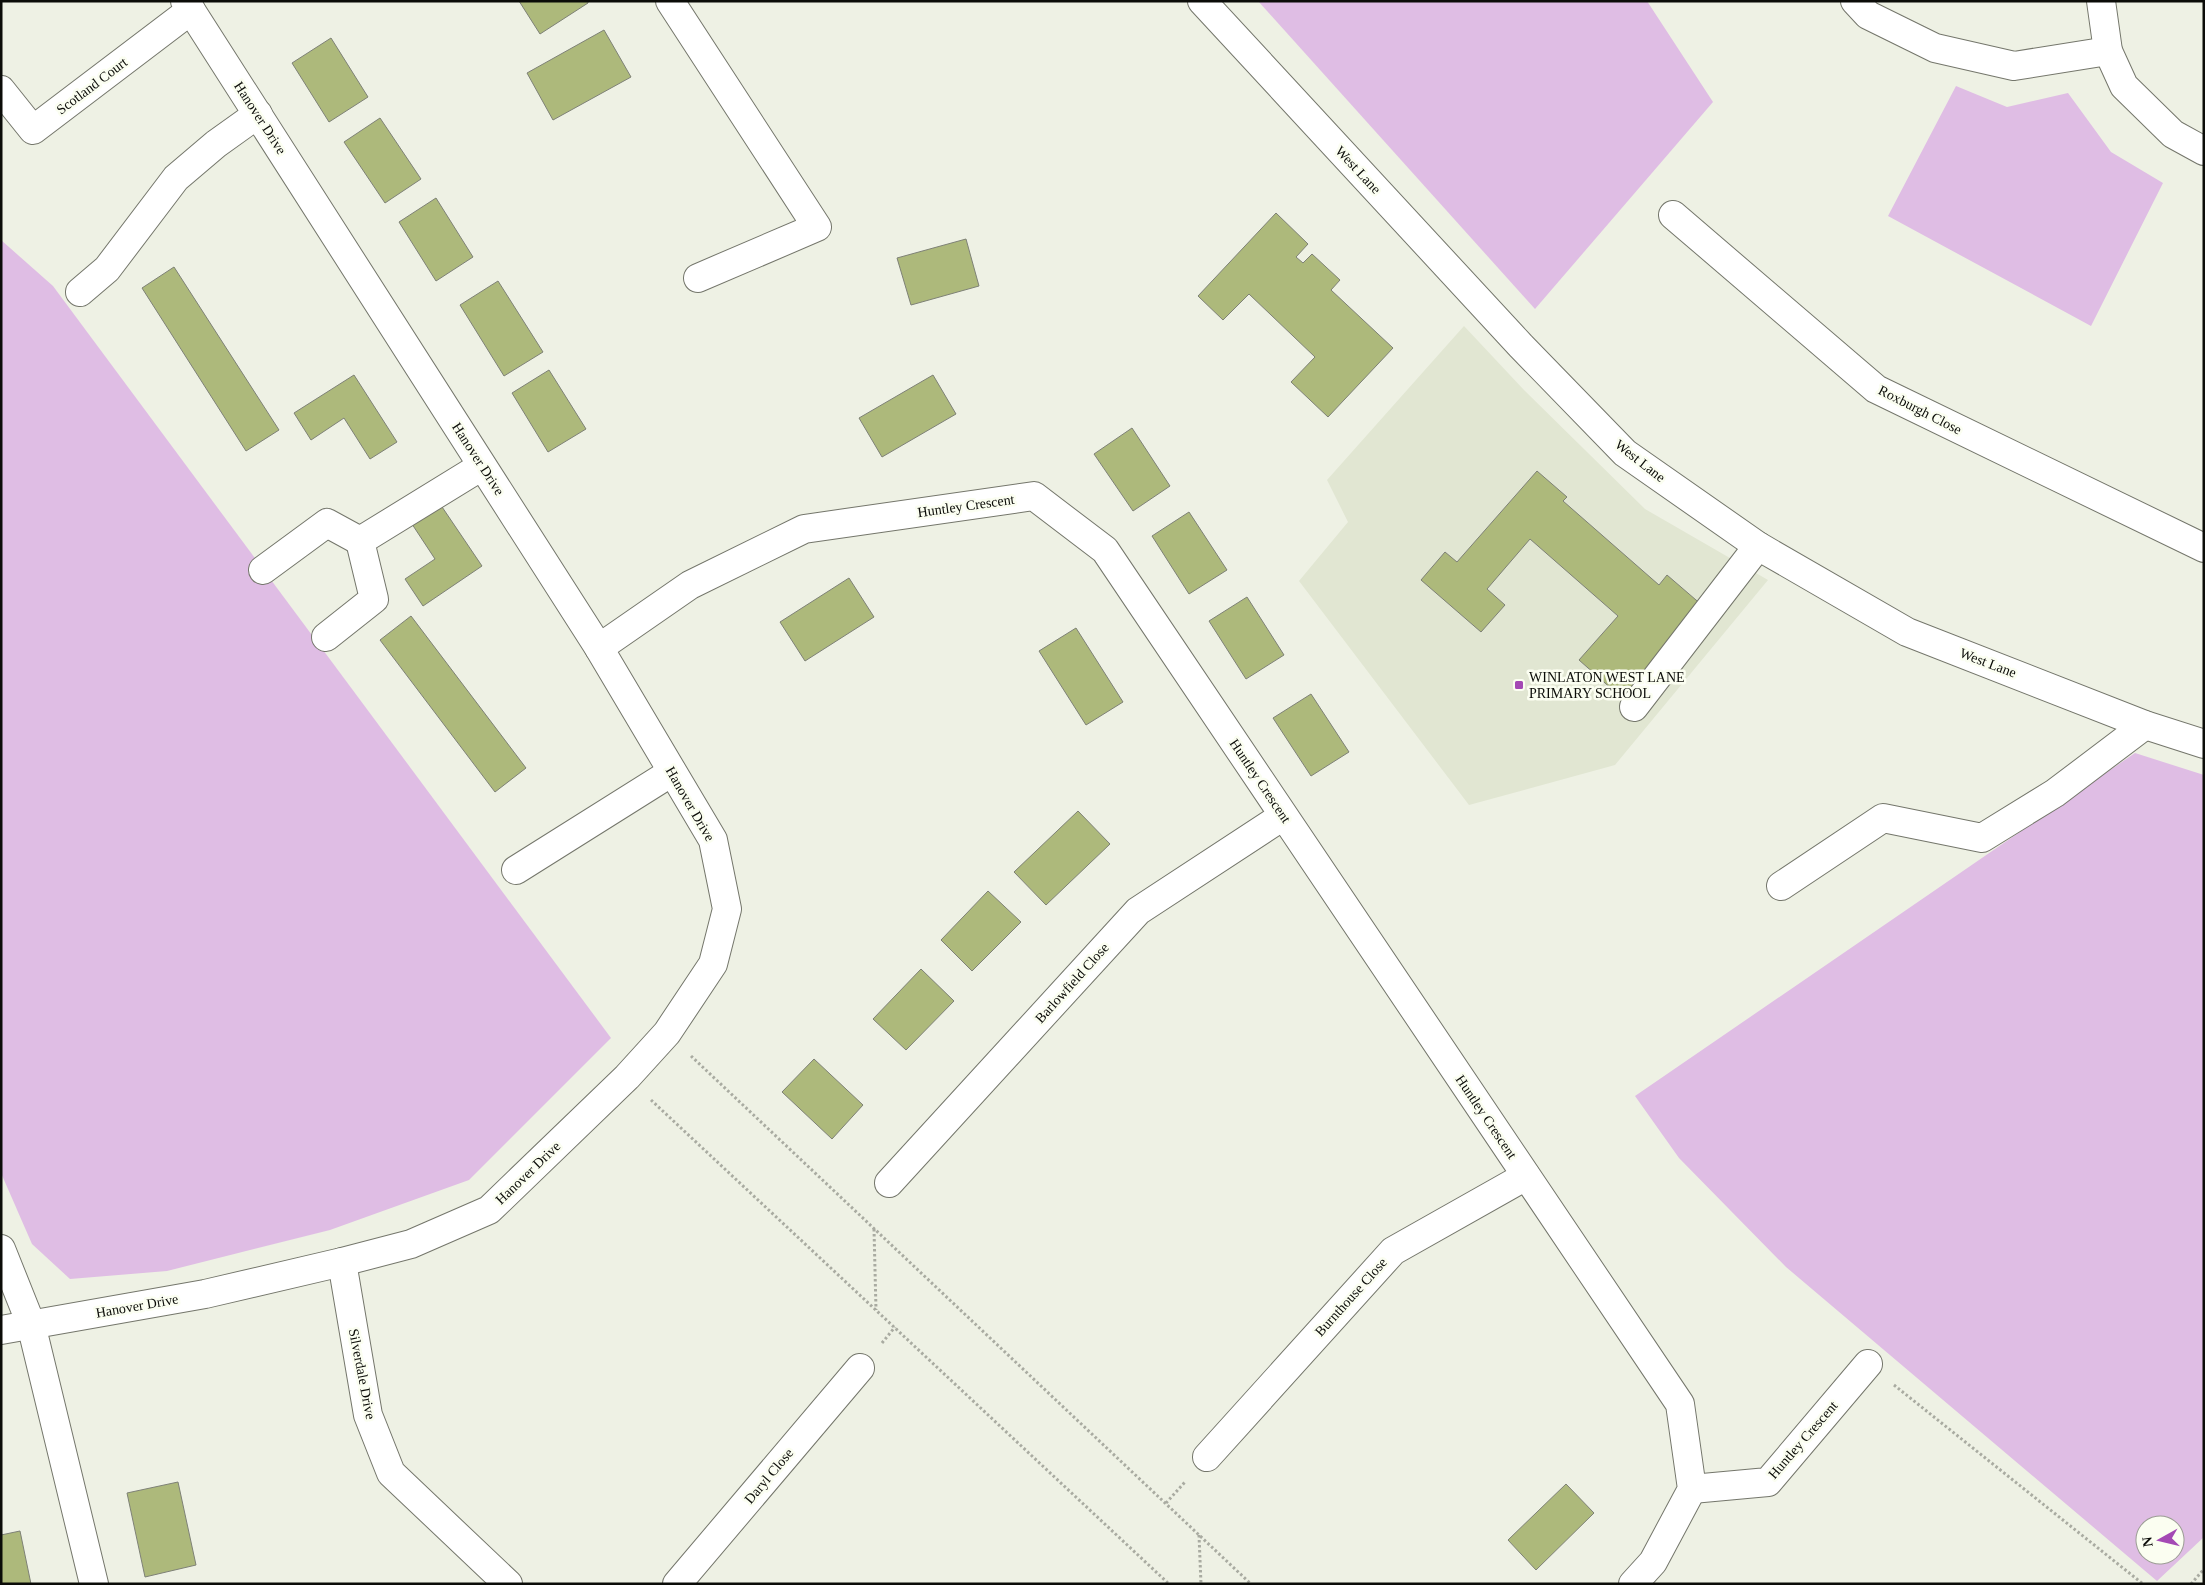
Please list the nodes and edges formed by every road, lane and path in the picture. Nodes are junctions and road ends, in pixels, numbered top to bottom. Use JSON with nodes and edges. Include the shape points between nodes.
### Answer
{"nodes":[{"id":1,"x":670,"y":1,"type":"edge"},
{"id":2,"x":1202,"y":1,"type":"edge"},
{"id":3,"x":1856,"y":1,"type":"edge"},
{"id":4,"x":2101,"y":1,"type":"edge"},
{"id":5,"x":188,"y":6,"type":"edge"},
{"id":6,"x":2108,"y":51,"type":"junction"},
{"id":7,"x":1,"y":90,"type":"edge"},
{"id":8,"x":258,"y":114,"type":"junction"},
{"id":9,"x":2204,"y":151,"type":"edge"},
{"id":10,"x":1673,"y":215,"type":"dead end"},
{"id":11,"x":698,"y":278,"type":"dead end"},
{"id":12,"x":80,"y":292,"type":"dead end"},
{"id":13,"x":482,"y":466,"type":"junction"},
{"id":14,"x":360,"y":541,"type":"junction"},
{"id":15,"x":1758,"y":546,"type":"junction"},
{"id":16,"x":2204,"y":548,"type":"edge"},
{"id":17,"x":263,"y":570,"type":"dead end"},
{"id":18,"x":326,"y":637,"type":"dead end"},
{"id":19,"x":599,"y":648,"type":"junction"},
{"id":20,"x":1634,"y":706,"type":"dead end"},
{"id":21,"x":2145,"y":725,"type":"junction"},
{"id":22,"x":2204,"y":744,"type":"edge"},
{"id":23,"x":672,"y":772,"type":"junction"},
{"id":24,"x":1283,"y":816,"type":"junction"},
{"id":25,"x":516,"y":870,"type":"dead end"},
{"id":26,"x":1781,"y":886,"type":"dead end"},
{"id":27,"x":667,"y":1033,"type":"junction"},
{"id":28,"x":627,"y":1077,"type":"junction"},
{"id":29,"x":1526,"y":1176,"type":"junction"},
{"id":30,"x":889,"y":1183,"type":"dead end"},
{"id":31,"x":874,"y":1228,"type":"junction"},
{"id":32,"x":1,"y":1249,"type":"edge"},
{"id":33,"x":342,"y":1262,"type":"junction"},
{"id":34,"x":876,"y":1310,"type":"junction"},
{"id":35,"x":31,"y":1324,"type":"junction"},
{"id":36,"x":1,"y":1330,"type":"edge"},
{"id":37,"x":1868,"y":1364,"type":"joint"},
{"id":38,"x":860,"y":1368,"type":"dead end"},
{"id":39,"x":1207,"y":1457,"type":"dead end"},
{"id":40,"x":1692,"y":1489,"type":"junction"},
{"id":41,"x":1199,"y":1534,"type":"junction"},
{"id":42,"x":2204,"y":1570,"type":"edge"},
{"id":43,"x":94,"y":1584,"type":"edge"},
{"id":44,"x":508,"y":1584,"type":"edge"},
{"id":45,"x":677,"y":1584,"type":"edge"},
{"id":46,"x":1170,"y":1584,"type":"edge"},
{"id":47,"x":1201,"y":1584,"type":"edge"},
{"id":48,"x":1252,"y":1584,"type":"edge"},
{"id":49,"x":1633,"y":1584,"type":"edge"},
{"id":50,"x":2143,"y":1584,"type":"edge"},
{"id":51,"x":2191,"y":1584,"type":"edge"}],
"edges":[{"from":1,"to":11,"type":"street","via":[[816,228]]},
{"from":2,"to":15,"type":"street","name":"West Lane","via":[[1521,346],[1625,453]]},
{"from":3,"to":6,"type":"street","via":[[1868,15],[1936,48],[2014,66]]},
{"from":4,"to":6,"type":"street"},
{"from":5,"to":7,"type":"street","name":"Scotland Court","via":[[33,130]]},
{"from":5,"to":8,"type":"street","name":"Hanover Drive"},
{"from":6,"to":9,"type":"street","via":[[2124,86],[2173,134]]},
{"from":8,"to":12,"type":"street","via":[[176,178],[107,269]]},
{"from":8,"to":13,"type":"street","name":"Hanover Drive"},
{"from":10,"to":16,"type":"street","name":"Roxburgh Close","via":[[1876,389]]},
{"from":13,"to":14,"type":"street"},
{"from":13,"to":19,"type":"street","name":"Hanover Drive"},
{"from":14,"to":17,"type":"street","via":[[327,523]]},
{"from":14,"to":18,"type":"street","via":[[374,599]]},
{"from":15,"to":20,"type":"street"},
{"from":15,"to":21,"type":"street","name":"West Lane","via":[[1907,632]]},
{"from":19,"to":23,"type":"street","name":"Hanover Drive"},
{"from":19,"to":24,"type":"street","name":"Huntley Crescent","via":[[690,585],[804,529],[1034,496],[1105,550]]},
{"from":21,"to":22,"type":"street","name":"West Lane"},
{"from":21,"to":26,"type":"street","via":[[2055,793],[1982,838],[1883,818]]},
{"from":23,"to":25,"type":"street"},
{"from":23,"to":27,"type":"street","name":"Hanover Drive","via":[[713,840],[727,909],[713,964]]},
{"from":24,"to":29,"type":"street","name":"Huntley Crescent"},
{"from":24,"to":30,"type":"street","name":"Barlowfield Close","via":[[1138,911]]},
{"from":27,"to":28,"type":"street","name":"Hanover Drive"},
{"from":27,"to":31,"type":"path"},
{"from":28,"to":33,"type":"street","name":"Hanover Drive","via":[[489,1210],[411,1244]]},
{"from":28,"to":34,"type":"path"},
{"from":29,"to":39,"type":"street","name":"Burnthouse Close","via":[[1393,1250]]},
{"from":29,"to":40,"type":"street","name":"Huntley Crescent","via":[[1680,1404]]},
{"from":31,"to":34,"type":"path"},
{"from":31,"to":41,"type":"path"},
{"from":32,"to":35,"type":"street"},
{"from":33,"to":35,"type":"street","name":"Hanover Drive","via":[[205,1294]]},
{"from":33,"to":44,"type":"street","name":"Silverdale Drive","via":[[368,1415],[391,1473]]},
{"from":34,"to":46,"type":"path"},
{"from":35,"to":36,"type":"street","name":"Hanover Drive"},
{"from":35,"to":43,"type":"street"},
{"from":37,"to":40,"type":"street","name":"Huntley Crescent","via":[[1768,1482]]},
{"from":37,"to":50,"type":"path"},
{"from":38,"to":45,"type":"street","name":"Daryl Close"},
{"from":40,"to":49,"type":"street","via":[[1653,1562]]},
{"from":41,"to":47,"type":"path"},
{"from":41,"to":48,"type":"path"},
{"from":42,"to":51,"type":"path"}]}
